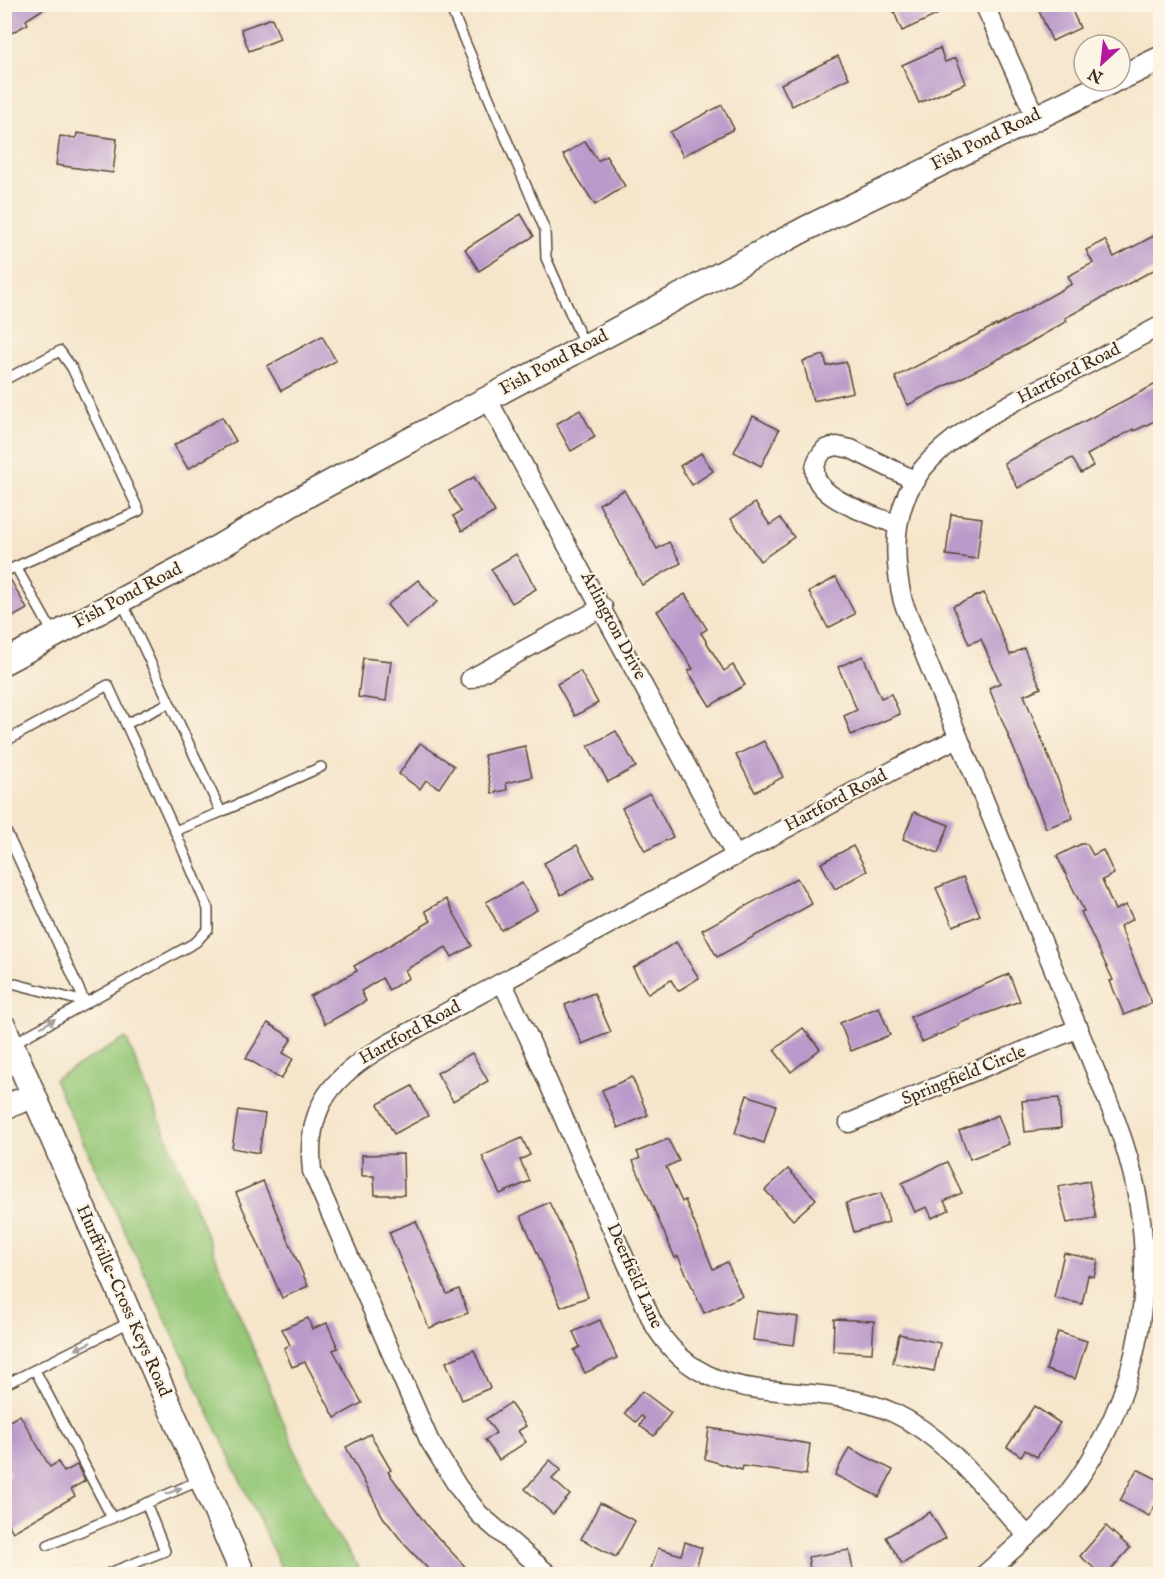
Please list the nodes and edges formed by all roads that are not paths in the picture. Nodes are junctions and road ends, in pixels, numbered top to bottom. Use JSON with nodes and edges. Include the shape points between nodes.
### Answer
{"nodes":[{"id":1,"x":449,"y":4,"type":"edge"},
{"id":2,"x":984,"y":4,"type":"edge"},
{"id":3,"x":1161,"y":59,"type":"edge"},
{"id":4,"x":1132,"y":72,"type":"edge"},
{"id":5,"x":1086,"y":93,"type":"edge"},
{"id":6,"x":1035,"y":116,"type":"junction"},
{"id":7,"x":1161,"y":327,"type":"edge"},
{"id":8,"x":585,"y":346,"type":"junction"},
{"id":9,"x":4,"y":380,"type":"edge"},
{"id":10,"x":487,"y":398,"type":"junction"},
{"id":11,"x":915,"y":481,"type":"junction"},
{"id":12,"x":897,"y":525,"type":"junction"},
{"id":13,"x":16,"y":567,"type":"junction"},
{"id":14,"x":4,"y":572,"type":"edge"},
{"id":15,"x":121,"y":600,"type":"junction"},
{"id":16,"x":603,"y":607,"type":"junction"},
{"id":17,"x":54,"y":635,"type":"junction"},
{"id":18,"x":4,"y":662,"type":"edge"},
{"id":19,"x":470,"y":679,"type":"dead end"},
{"id":20,"x":170,"y":703,"type":"junction"},
{"id":21,"x":126,"y":724,"type":"junction"},
{"id":22,"x":958,"y":738,"type":"junction"},
{"id":23,"x":4,"y":742,"type":"edge"},
{"id":24,"x":321,"y":767,"type":"dead end"},
{"id":25,"x":221,"y":812,"type":"junction"},
{"id":26,"x":4,"y":827,"type":"edge"},
{"id":27,"x":175,"y":831,"type":"junction"},
{"id":28,"x":735,"y":855,"type":"junction"},
{"id":29,"x":4,"y":981,"type":"edge"},
{"id":30,"x":502,"y":982,"type":"junction"},
{"id":31,"x":85,"y":1002,"type":"junction"},
{"id":32,"x":1079,"y":1029,"type":"junction"},
{"id":33,"x":8,"y":1035,"type":"edge"},
{"id":34,"x":34,"y":1096,"type":"junction"},
{"id":35,"x":4,"y":1107,"type":"edge"},
{"id":36,"x":849,"y":1123,"type":"dead end"},
{"id":37,"x":132,"y":1322,"type":"junction"},
{"id":38,"x":35,"y":1370,"type":"junction"},
{"id":39,"x":4,"y":1385,"type":"edge"},
{"id":40,"x":201,"y":1479,"type":"junction"},
{"id":41,"x":146,"y":1503,"type":"junction"},
{"id":42,"x":112,"y":1518,"type":"junction"},
{"id":43,"x":1028,"y":1536,"type":"junction"},
{"id":44,"x":48,"y":1545,"type":"dead end"},
{"id":45,"x":107,"y":1575,"type":"edge"},
{"id":46,"x":243,"y":1575,"type":"edge"},
{"id":47,"x":548,"y":1575,"type":"edge"},
{"id":48,"x":985,"y":1575,"type":"edge"}],
"edges":[{"from":1,"to":8,"type":"lane","via":[[545,230],[546,258]]},
{"from":2,"to":6,"type":"street"},
{"from":3,"to":4,"type":"street"},
{"from":5,"to":6,"type":"street","name":"Fish Pond Road"},
{"from":6,"to":8,"type":"street","name":"Fish Pond Road","via":[[824,219]]},
{"from":7,"to":11,"type":"street","name":"Hartford Road","via":[[962,431],[929,460]]},
{"from":8,"to":10,"type":"street","name":"Fish Pond Road"},
{"from":9,"to":13,"type":"lane","via":[[60,351],[72,368],[139,511]]},
{"from":10,"to":15,"type":"street","name":"Fish Pond Road"},
{"from":10,"to":16,"type":"street","name":"Arlington Drive"},
{"from":11,"to":12,"type":"street","name":"Hartford Road"},
{"from":11,"to":12,"type":"street","via":[[844,447],[825,449],[816,461],[817,481],[826,492]]},
{"from":12,"to":22,"type":"street","name":"Hartford Road","via":[[896,561],[903,602]]},
{"from":13,"to":14,"type":"lane"},
{"from":13,"to":17,"type":"lane"},
{"from":15,"to":17,"type":"street","name":"Fish Pond Road"},
{"from":15,"to":20,"type":"lane"},
{"from":16,"to":19,"type":"street"},
{"from":16,"to":28,"type":"street","name":"Arlington Drive"},
{"from":17,"to":18,"type":"street","name":"Fish Pond Road"},
{"from":20,"to":21,"type":"lane"},
{"from":20,"to":25,"type":"lane"},
{"from":21,"to":23,"type":"lane","via":[[108,685]]},
{"from":21,"to":27,"type":"lane"},
{"from":22,"to":28,"type":"street","name":"Hartford Road"},
{"from":22,"to":32,"type":"street","name":"Hartford Road"},
{"from":24,"to":25,"type":"lane"},
{"from":25,"to":27,"type":"lane"},
{"from":26,"to":31,"type":"lane"},
{"from":27,"to":31,"type":"lane","via":[[208,909],[208,929],[196,942]]},
{"from":28,"to":30,"type":"street","name":"Hartford Road"},
{"from":29,"to":31,"type":"lane"},
{"from":30,"to":43,"type":"street","name":"Deerfield Lane","via":[[652,1321],[674,1351],[700,1372],[735,1386],[852,1400],[901,1416],[936,1440]]},
{"from":30,"to":47,"type":"street","name":"Hartford Road","via":[[351,1066],[320,1107],[310,1155],[317,1187],[429,1440],[479,1514]]},
{"from":33,"to":31,"type":"lane","one_way":true},
{"from":32,"to":36,"type":"street","name":"Springfield Circle"},
{"from":32,"to":43,"type":"street","name":"Hartford Road","via":[[1116,1120],[1135,1182],[1144,1243],[1142,1316],[1133,1361],[1100,1444],[1064,1498]]},
{"from":33,"to":34,"type":"street","name":"Hurffville-Cross Keys Road"},
{"from":34,"to":35,"type":"street"},
{"from":34,"to":37,"type":"street","name":"Hurffville-Cross Keys Road"},
{"from":37,"to":38,"type":"lane","one_way":true},
{"from":37,"to":40,"type":"street","name":"Hurffville-Cross Keys Road"},
{"from":38,"to":39,"type":"lane"},
{"from":38,"to":42,"type":"lane"},
{"from":41,"to":40,"type":"lane","one_way":true},
{"from":40,"to":46,"type":"street","name":"Hurffville-Cross Keys Road"},
{"from":41,"to":42,"type":"lane"},
{"from":41,"to":45,"type":"lane","via":[[165,1551]]},
{"from":42,"to":44,"type":"lane"},
{"from":43,"to":48,"type":"street","name":"Hartford Road"}]}
